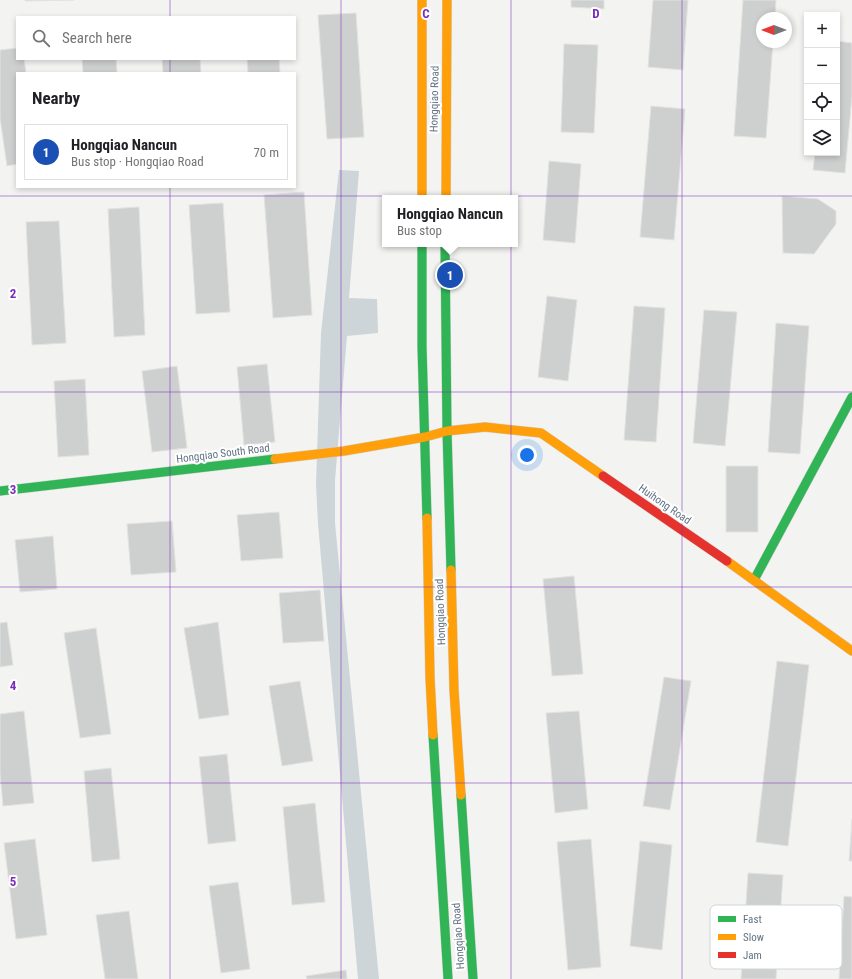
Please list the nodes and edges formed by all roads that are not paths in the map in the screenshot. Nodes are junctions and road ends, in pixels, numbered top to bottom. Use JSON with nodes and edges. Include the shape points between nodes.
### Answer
{"nodes":[{"id":1,"x":422,"y":0,"type":"edge"},
{"id":2,"x":447,"y":0,"type":"edge"},
{"id":3,"x":422,"y":195,"type":"edge"},
{"id":4,"x":446,"y":195,"type":"edge"},
{"id":5,"x":422,"y":247,"type":"edge"},
{"id":6,"x":445,"y":247,"type":"edge"},
{"id":7,"x":852,"y":397,"type":"edge"},
{"id":8,"x":447,"y":431,"type":"junction"},
{"id":9,"x":425,"y":437,"type":"junction"},
{"id":10,"x":0,"y":491,"type":"edge"},
{"id":11,"x":754,"y":580,"type":"junction"},
{"id":12,"x":852,"y":651,"type":"edge"},
{"id":13,"x":448,"y":979,"type":"edge"},
{"id":14,"x":473,"y":979,"type":"edge"}],
"edges":[{"from":1,"to":3,"type":"main road","name":"Hongqiao Road"},
{"from":2,"to":4,"type":"main road","name":"Hongqiao Road"},
{"from":5,"to":9,"type":"main road","name":"Hongqiao Road"},
{"from":6,"to":8,"type":"main road","name":"Hongqiao Road"},
{"from":7,"to":11,"type":"main road"},
{"from":8,"to":9,"type":"main road","name":"Hongqiao South Road"},
{"from":8,"to":11,"type":"main road","name":"Huihong Road","via":[[485,427],[540,433]]},
{"from":8,"to":14,"type":"main road","name":"Hongqiao Road","via":[[454,690]]},
{"from":9,"to":10,"type":"main road","name":"Hongqiao South Road","via":[[344,451]]},
{"from":9,"to":13,"type":"main road","name":"Hongqiao Road","via":[[430,678]]},
{"from":11,"to":12,"type":"main road","name":"Huihong Road"}]}
